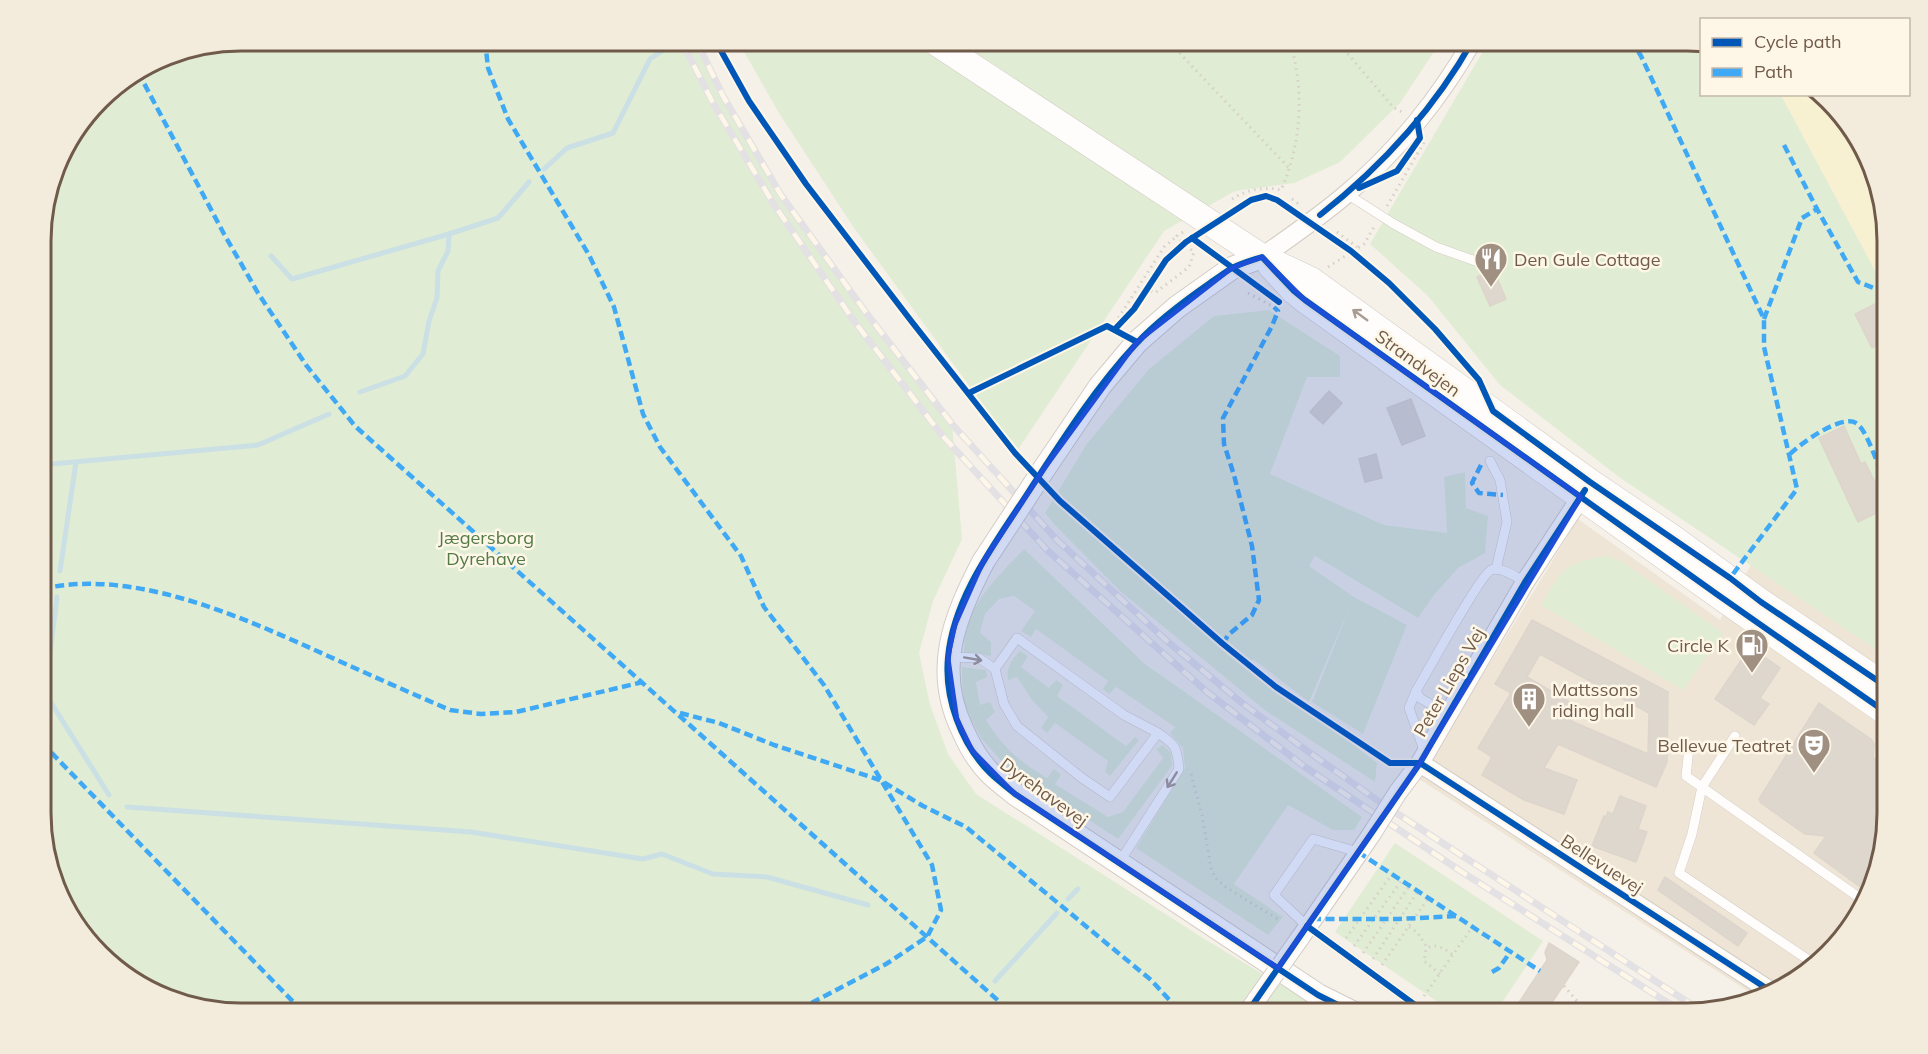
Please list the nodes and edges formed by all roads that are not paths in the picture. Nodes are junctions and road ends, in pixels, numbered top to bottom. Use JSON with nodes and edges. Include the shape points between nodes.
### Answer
{"nodes":[{"id":1,"x":949,"y":51,"type":"edge"},
{"id":2,"x":1467,"y":51,"type":"edge"},
{"id":3,"x":1347,"y":194,"type":"junction"},
{"id":4,"x":1262,"y":257,"type":"junction"},
{"id":5,"x":1481,"y":263,"type":"dead end"},
{"id":6,"x":1490,"y":461,"type":"dead end"},
{"id":7,"x":1586,"y":490,"type":"junction"},
{"id":8,"x":1496,"y":569,"type":"junction"},
{"id":9,"x":1525,"y":582,"type":"junction"},
{"id":10,"x":948,"y":657,"type":"junction"},
{"id":11,"x":1835,"y":663,"type":"junction"},
{"id":12,"x":995,"y":669,"type":"junction"},
{"id":13,"x":1877,"y":682,"type":"edge"},
{"id":14,"x":1416,"y":691,"type":"junction"},
{"id":15,"x":1877,"y":703,"type":"edge"},
{"id":16,"x":1447,"y":714,"type":"junction"},
{"id":17,"x":1158,"y":733,"type":"junction"},
{"id":18,"x":1736,"y":736,"type":"dead end"},
{"id":19,"x":1689,"y":748,"type":"dead end"},
{"id":20,"x":1422,"y":758,"type":"junction"},
{"id":21,"x":1702,"y":787,"type":"junction"},
{"id":22,"x":1358,"y":852,"type":"junction"},
{"id":23,"x":1119,"y":863,"type":"junction"},
{"id":24,"x":1857,"y":896,"type":"edge"},
{"id":25,"x":1303,"y":932,"type":"junction"},
{"id":26,"x":1808,"y":959,"type":"edge"},
{"id":27,"x":1763,"y":986,"type":"edge"},
{"id":28,"x":1254,"y":1003,"type":"edge"},
{"id":29,"x":1335,"y":1003,"type":"edge"},
{"id":30,"x":1412,"y":1003,"type":"edge"}],
"edges":[{"from":1,"to":4,"type":"main road","name":"Strandvejen"},
{"from":2,"to":3,"type":"street","via":[[1391,152]]},
{"from":3,"to":4,"type":"street"},
{"from":3,"to":5,"type":"lane","via":[[1437,247]]},
{"from":4,"to":7,"type":"main road","name":"Strandvejen","via":[[1311,279]]},
{"from":4,"to":10,"type":"street","name":"Dyrehavevej","bridge":true,"via":[[1232,268],[1200,290],[1137,342],[1100,386],[983,562],[963,600]]},
{"from":6,"to":8,"type":"lane","via":[[1500,480],[1507,522]]},
{"from":7,"to":9,"type":"street","name":"Peter Lieps Vej"},
{"from":7,"to":11,"type":"main road","name":"Strandvejen","via":[[1679,542]]},
{"from":8,"to":9,"type":"lane"},
{"from":8,"to":14,"type":"lane","via":[[1485,574]]},
{"from":9,"to":16,"type":"street","name":"Peter Lieps Vej"},
{"from":10,"to":12,"type":"lane","one_way":true,"via":[[979,658]]},
{"from":10,"to":23,"type":"street","name":"Dyrehavevej","via":[[949,688],[957,719],[972,750],[990,773]]},
{"from":11,"to":13,"type":"main road","name":"Strandvejen"},
{"from":11,"to":15,"type":"main road","name":"Strandvejen"},
{"from":12,"to":17,"type":"lane","via":[[1017,638],[1124,715]]},
{"from":12,"to":17,"type":"lane","via":[[1004,704],[1017,726],[1110,797]]},
{"from":14,"to":16,"type":"lane","via":[[1420,698]]},
{"from":14,"to":20,"type":"lane","via":[[1409,708]]},
{"from":16,"to":20,"type":"street","name":"Peter Lieps Vej"},
{"from":17,"to":23,"type":"lane","one_way":true,"via":[[1174,743],[1179,769]]},
{"from":18,"to":21,"type":"lane"},
{"from":19,"to":21,"type":"lane","via":[[1686,776]]},
{"from":20,"to":22,"type":"street","name":"Peter Lieps Vej","bridge":true},
{"from":20,"to":27,"type":"street","name":"Bellevuevej"},
{"from":21,"to":24,"type":"lane"},
{"from":21,"to":26,"type":"lane","via":[[1692,834],[1678,873]]},
{"from":22,"to":25,"type":"street","name":"Peter Lieps Vej"},
{"from":22,"to":25,"type":"lane","via":[[1313,839],[1280,885],[1274,895]]},
{"from":23,"to":29,"type":"street","name":"Dyrehavevej"},
{"from":25,"to":28,"type":"street","name":"Peter Lieps Vej","bridge":true},
{"from":25,"to":30,"type":"lane","via":[[1338,949]]}]}
